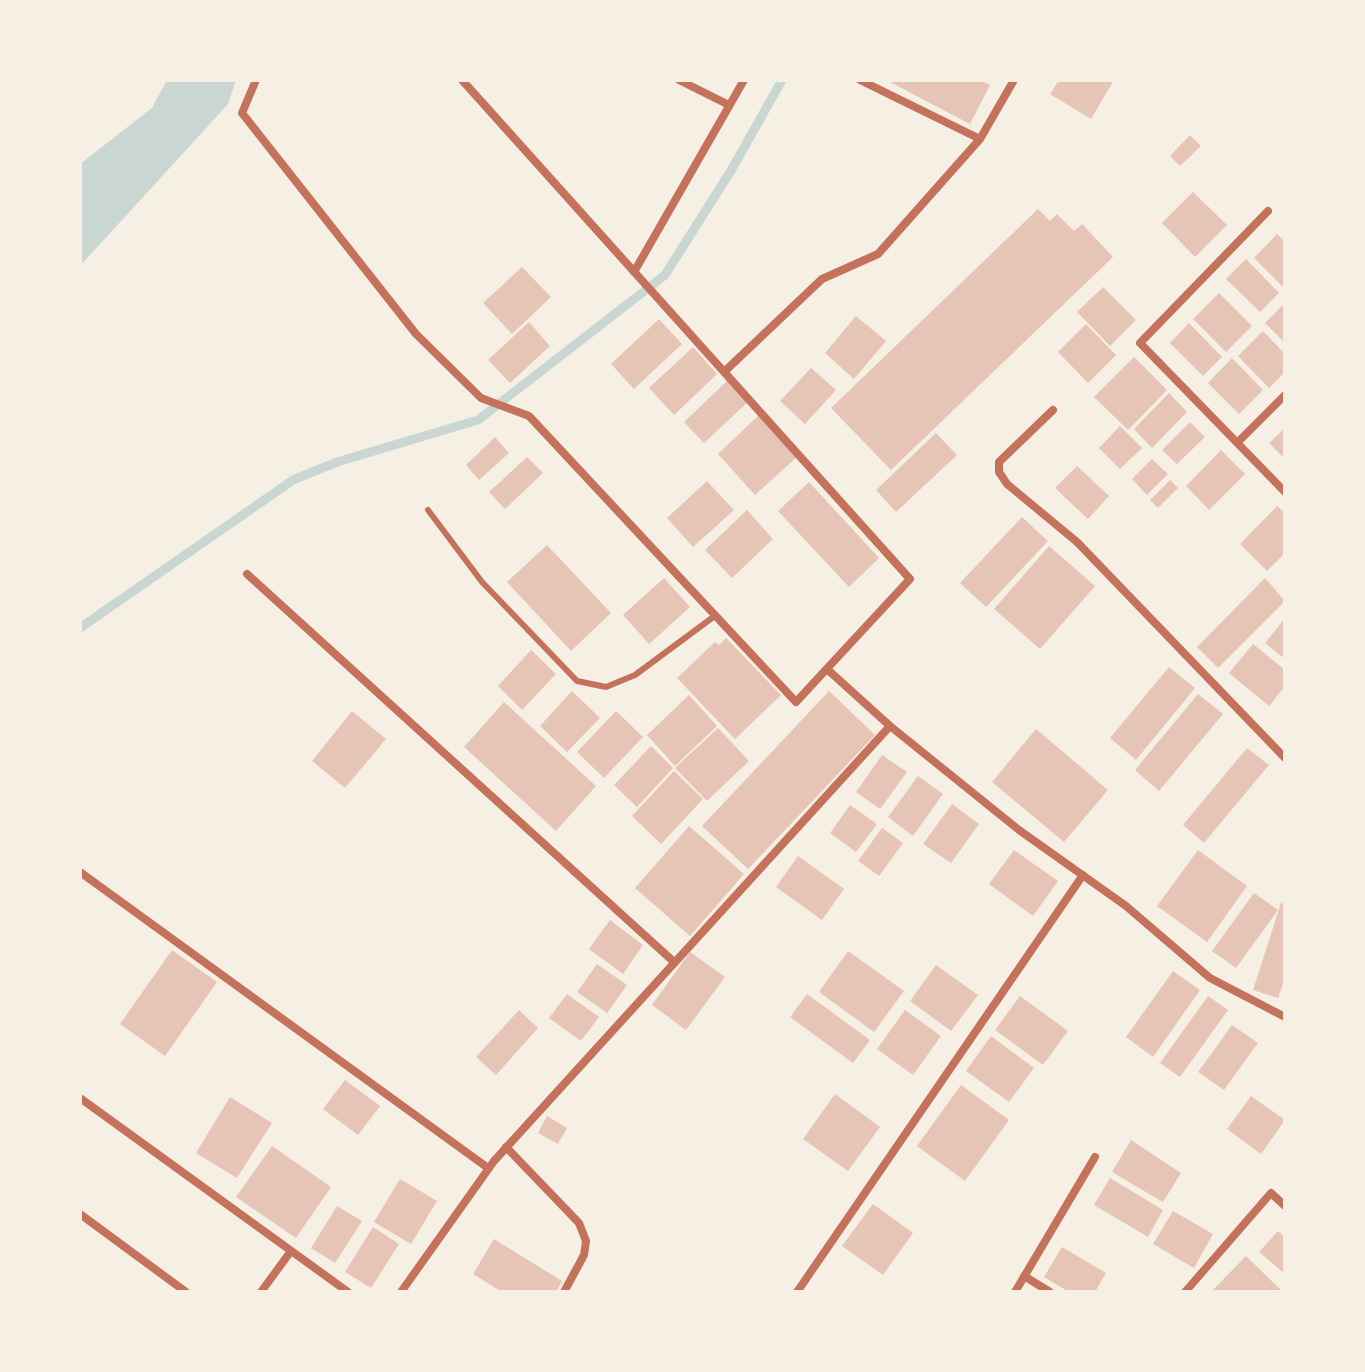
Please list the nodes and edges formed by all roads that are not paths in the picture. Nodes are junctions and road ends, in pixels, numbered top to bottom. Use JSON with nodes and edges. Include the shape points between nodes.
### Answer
{"nodes":[{"id":1,"x":256,"y":80,"type":"edge"},
{"id":2,"x":462,"y":80,"type":"edge"},
{"id":3,"x":679,"y":80,"type":"edge"},
{"id":4,"x":744,"y":80,"type":"edge"},
{"id":5,"x":860,"y":80,"type":"edge"},
{"id":6,"x":1014,"y":80,"type":"edge"},
{"id":7,"x":729,"y":105,"type":"junction"},
{"id":8,"x":980,"y":139,"type":"junction"},
{"id":9,"x":1268,"y":211,"type":"dead end"},
{"id":10,"x":636,"y":275,"type":"junction"},
{"id":11,"x":724,"y":372,"type":"junction"},
{"id":12,"x":1285,"y":395,"type":"edge"},
{"id":13,"x":1053,"y":410,"type":"dead end"},
{"id":14,"x":1237,"y":443,"type":"junction"},
{"id":15,"x":1285,"y":492,"type":"edge"},
{"id":16,"x":428,"y":510,"type":"dead end"},
{"id":17,"x":247,"y":574,"type":"dead end"},
{"id":18,"x":716,"y":615,"type":"junction"},
{"id":19,"x":828,"y":670,"type":"junction"},
{"id":20,"x":890,"y":726,"type":"junction"},
{"id":21,"x":1285,"y":758,"type":"edge"},
{"id":22,"x":80,"y":872,"type":"edge"},
{"id":23,"x":1083,"y":875,"type":"junction"},
{"id":24,"x":674,"y":962,"type":"junction"},
{"id":25,"x":1285,"y":1017,"type":"edge"},
{"id":26,"x":80,"y":1098,"type":"edge"},
{"id":27,"x":506,"y":1147,"type":"junction"},
{"id":28,"x":1095,"y":1157,"type":"dead end"},
{"id":29,"x":488,"y":1168,"type":"junction"},
{"id":30,"x":1285,"y":1206,"type":"edge"},
{"id":31,"x":80,"y":1214,"type":"edge"},
{"id":32,"x":291,"y":1251,"type":"junction"},
{"id":33,"x":1024,"y":1276,"type":"junction"},
{"id":34,"x":186,"y":1292,"type":"edge"},
{"id":35,"x":261,"y":1292,"type":"edge"},
{"id":36,"x":348,"y":1292,"type":"edge"},
{"id":37,"x":401,"y":1292,"type":"edge"},
{"id":38,"x":564,"y":1292,"type":"edge"},
{"id":39,"x":797,"y":1292,"type":"edge"},
{"id":40,"x":1015,"y":1292,"type":"edge"},
{"id":41,"x":1050,"y":1292,"type":"edge"},
{"id":42,"x":1185,"y":1292,"type":"edge"}],
"edges":[{"from":1,"to":18,"type":"street","via":[[242,113],[416,334],[481,398],[529,416]]},
{"from":2,"to":10,"type":"street"},
{"from":3,"to":7,"type":"street"},
{"from":4,"to":7,"type":"street"},
{"from":5,"to":8,"type":"street"},
{"from":6,"to":8,"type":"street"},
{"from":7,"to":10,"type":"street"},
{"from":8,"to":11,"type":"street","via":[[878,254],[822,279]]},
{"from":9,"to":14,"type":"street","via":[[1140,343]]},
{"from":10,"to":11,"type":"street"},
{"from":11,"to":19,"type":"street","via":[[910,579]]},
{"from":12,"to":14,"type":"street"},
{"from":13,"to":21,"type":"street","via":[[999,462],[1007,484],[1077,542]]},
{"from":14,"to":15,"type":"street"},
{"from":16,"to":18,"type":"lane","via":[[482,582],[577,681],[606,687],[635,675]]},
{"from":17,"to":24,"type":"street"},
{"from":18,"to":19,"type":"street","via":[[796,702]]},
{"from":19,"to":20,"type":"street"},
{"from":20,"to":23,"type":"street"},
{"from":20,"to":24,"type":"street"},
{"from":22,"to":29,"type":"street"},
{"from":23,"to":25,"type":"street","via":[[1210,978]]},
{"from":23,"to":39,"type":"street"},
{"from":24,"to":27,"type":"street"},
{"from":26,"to":32,"type":"street"},
{"from":27,"to":29,"type":"street"},
{"from":27,"to":38,"type":"street","via":[[579,1223],[586,1241],[584,1255]]},
{"from":28,"to":33,"type":"street"},
{"from":29,"to":37,"type":"street"},
{"from":30,"to":42,"type":"street","via":[[1271,1193]]},
{"from":31,"to":34,"type":"street"},
{"from":32,"to":35,"type":"street"},
{"from":32,"to":36,"type":"street"},
{"from":33,"to":40,"type":"street"},
{"from":33,"to":41,"type":"street"}]}
